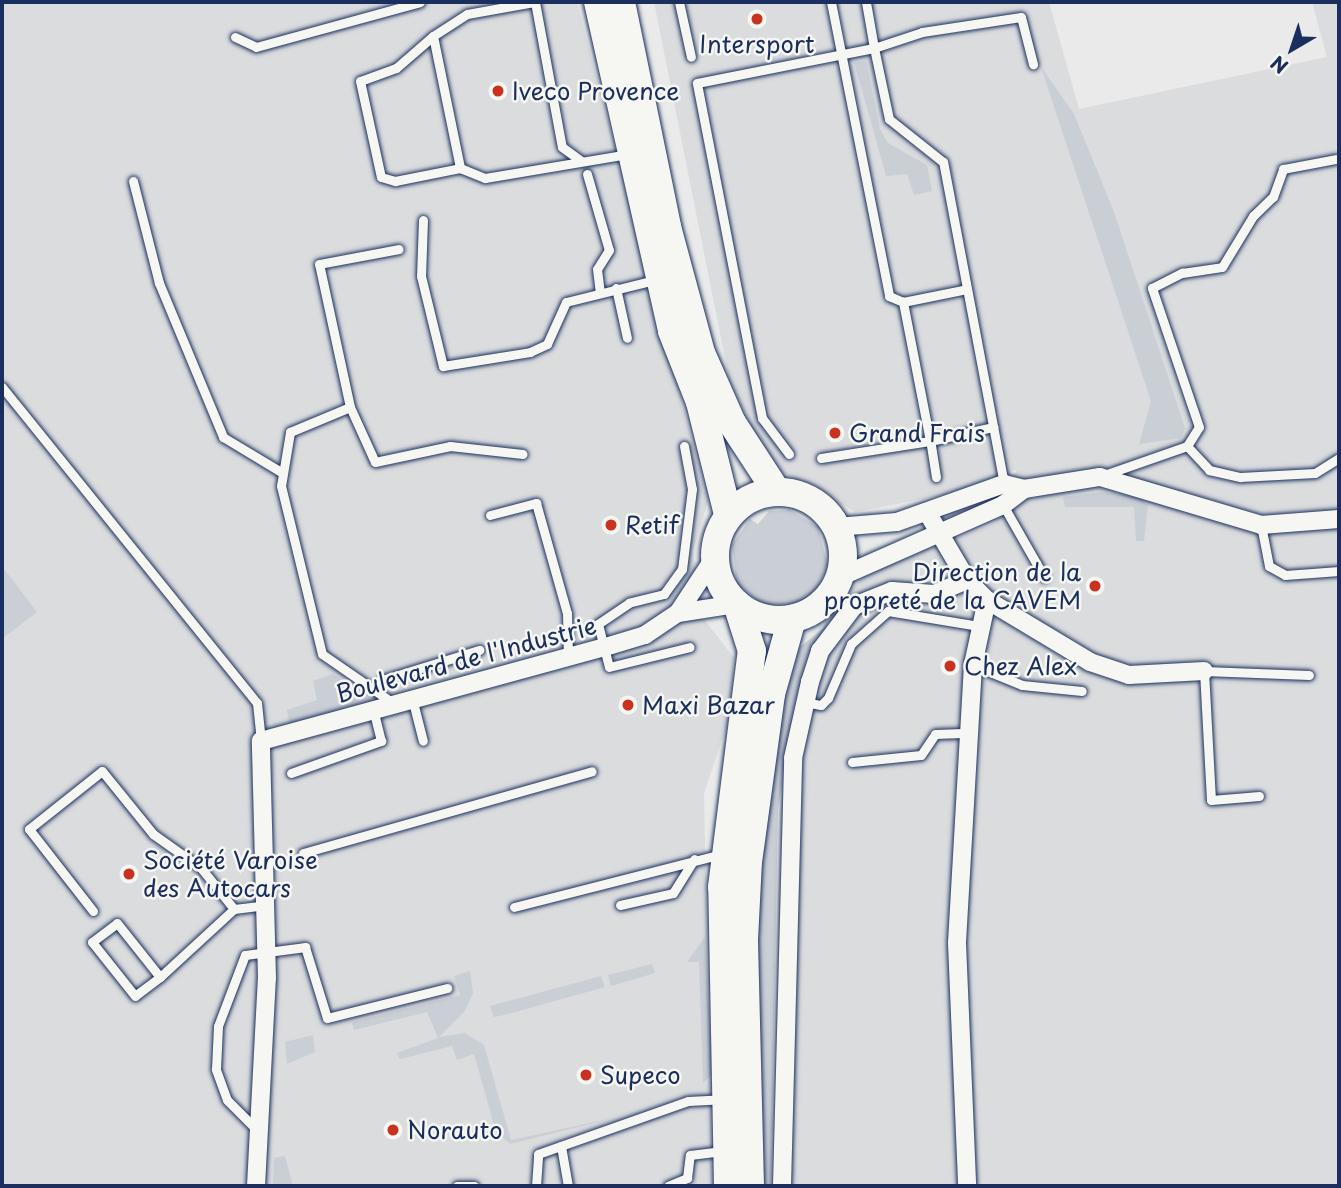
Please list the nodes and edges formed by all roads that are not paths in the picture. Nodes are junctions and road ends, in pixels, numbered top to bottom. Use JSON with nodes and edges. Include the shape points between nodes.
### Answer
{"nodes":[{"id":1,"x":420,"y":2,"type":"edge"},
{"id":2,"x":535,"y":2,"type":"edge"},
{"id":3,"x":598,"y":2,"type":"edge"},
{"id":4,"x":621,"y":2,"type":"edge"},
{"id":5,"x":679,"y":2,"type":"edge"},
{"id":6,"x":831,"y":2,"type":"edge"},
{"id":7,"x":866,"y":2,"type":"edge"},
{"id":8,"x":433,"y":36,"type":"junction"},
{"id":9,"x":235,"y":37,"type":"dead end"},
{"id":10,"x":874,"y":48,"type":"junction"},
{"id":11,"x":841,"y":53,"type":"junction"},
{"id":12,"x":691,"y":58,"type":"dead end"},
{"id":13,"x":1033,"y":64,"type":"dead end"},
{"id":14,"x":631,"y":154,"type":"junction"},
{"id":15,"x":1336,"y":159,"type":"dead end"},
{"id":16,"x":581,"y":161,"type":"junction"},
{"id":17,"x":460,"y":168,"type":"junction"},
{"id":18,"x":587,"y":174,"type":"dead end"},
{"id":19,"x":133,"y":181,"type":"dead end"},
{"id":20,"x":423,"y":220,"type":"dead end"},
{"id":21,"x":399,"y":249,"type":"dead end"},
{"id":22,"x":659,"y":279,"type":"junction"},
{"id":23,"x":616,"y":288,"type":"junction"},
{"id":24,"x":967,"y":289,"type":"junction"},
{"id":25,"x":600,"y":293,"type":"junction"},
{"id":26,"x":903,"y":302,"type":"junction"},
{"id":27,"x":627,"y":338,"type":"dead end"},
{"id":28,"x":2,"y":387,"type":"edge"},
{"id":29,"x":350,"y":407,"type":"junction"},
{"id":30,"x":993,"y":427,"type":"junction"},
{"id":31,"x":930,"y":441,"type":"junction"},
{"id":32,"x":684,"y":446,"type":"dead end"},
{"id":33,"x":1187,"y":446,"type":"junction"},
{"id":34,"x":523,"y":454,"type":"dead end"},
{"id":35,"x":789,"y":454,"type":"dead end"},
{"id":36,"x":1339,"y":457,"type":"edge"},
{"id":37,"x":821,"y":458,"type":"dead end"},
{"id":38,"x":283,"y":473,"type":"junction"},
{"id":39,"x":936,"y":477,"type":"dead end"},
{"id":40,"x":1100,"y":477,"type":"junction"},
{"id":41,"x":1004,"y":484,"type":"junction"},
{"id":42,"x":1024,"y":489,"type":"junction"},
{"id":43,"x":777,"y":492,"type":"junction"},
{"id":44,"x":1003,"y":505,"type":"junction"},
{"id":45,"x":927,"y":513,"type":"junction"},
{"id":46,"x":728,"y":514,"type":"junction"},
{"id":47,"x":490,"y":515,"type":"dead end"},
{"id":48,"x":1339,"y":519,"type":"edge"},
{"id":49,"x":1261,"y":525,"type":"junction"},
{"id":50,"x":836,"y":527,"type":"junction"},
{"id":51,"x":936,"y":534,"type":"junction"},
{"id":52,"x":713,"y":559,"type":"junction"},
{"id":53,"x":1339,"y":571,"type":"edge"},
{"id":54,"x":842,"y":576,"type":"junction"},
{"id":55,"x":1044,"y":577,"type":"dead end"},
{"id":56,"x":967,"y":580,"type":"junction"},
{"id":57,"x":987,"y":600,"type":"junction"},
{"id":58,"x":737,"y":604,"type":"junction"},
{"id":59,"x":678,"y":613,"type":"junction"},
{"id":60,"x":792,"y":619,"type":"junction"},
{"id":61,"x":979,"y":626,"type":"junction"},
{"id":62,"x":690,"y":647,"type":"dead end"},
{"id":63,"x":603,"y":648,"type":"junction"},
{"id":64,"x":479,"y":650,"type":"dead end"},
{"id":65,"x":569,"y":657,"type":"junction"},
{"id":66,"x":973,"y":665,"type":"junction"},
{"id":67,"x":1204,"y":671,"type":"junction"},
{"id":68,"x":1309,"y":675,"type":"dead end"},
{"id":69,"x":374,"y":690,"type":"junction"},
{"id":70,"x":1082,"y":691,"type":"dead end"},
{"id":71,"x":412,"y":698,"type":"junction"},
{"id":72,"x":805,"y":702,"type":"junction"},
{"id":73,"x":393,"y":703,"type":"junction"},
{"id":74,"x":373,"y":709,"type":"junction"},
{"id":75,"x":969,"y":733,"type":"junction"},
{"id":76,"x":261,"y":741,"type":"junction"},
{"id":77,"x":423,"y":741,"type":"dead end"},
{"id":78,"x":852,"y":762,"type":"dead end"},
{"id":79,"x":592,"y":771,"type":"dead end"},
{"id":80,"x":291,"y":773,"type":"dead end"},
{"id":81,"x":1259,"y":796,"type":"dead end"},
{"id":82,"x":303,"y":853,"type":"dead end"},
{"id":83,"x":727,"y":853,"type":"junction"},
{"id":84,"x":694,"y":859,"type":"junction"},
{"id":85,"x":266,"y":905,"type":"junction"},
{"id":86,"x":620,"y":905,"type":"dead end"},
{"id":87,"x":514,"y":907,"type":"dead end"},
{"id":88,"x":234,"y":909,"type":"junction"},
{"id":89,"x":93,"y":911,"type":"dead end"},
{"id":90,"x":266,"y":953,"type":"junction"},
{"id":91,"x":160,"y":977,"type":"junction"},
{"id":92,"x":447,"y":989,"type":"dead end"},
{"id":93,"x":726,"y":1099,"type":"junction"},
{"id":94,"x":257,"y":1129,"type":"junction"},
{"id":95,"x":561,"y":1146,"type":"junction"},
{"id":96,"x":727,"y":1151,"type":"junction"},
{"id":97,"x":256,"y":1186,"type":"edge"},
{"id":98,"x":457,"y":1186,"type":"edge"},
{"id":99,"x":474,"y":1186,"type":"edge"},
{"id":100,"x":536,"y":1186,"type":"edge"},
{"id":101,"x":568,"y":1186,"type":"edge"},
{"id":102,"x":668,"y":1186,"type":"edge"},
{"id":103,"x":728,"y":1186,"type":"edge"},
{"id":104,"x":750,"y":1186,"type":"edge"},
{"id":105,"x":782,"y":1186,"type":"edge"},
{"id":106,"x":967,"y":1186,"type":"edge"}],
"edges":[{"from":1,"to":9,"type":"lane","via":[[256,47]]},
{"from":2,"to":8,"type":"lane","via":[[467,14]]},
{"from":2,"to":16,"type":"lane","via":[[562,147]]},
{"from":3,"to":14,"type":"main road"},
{"from":4,"to":43,"type":"main road","via":[[667,227],[701,353],[732,423]]},
{"from":5,"to":12,"type":"lane"},
{"from":6,"to":11,"type":"lane"},
{"from":7,"to":10,"type":"lane"},
{"from":8,"to":17,"type":"lane"},
{"from":8,"to":17,"type":"lane","via":[[396,68],[359,81],[382,177],[395,181]]},
{"from":10,"to":11,"type":"lane"},
{"from":10,"to":13,"type":"lane","via":[[922,32],[1021,18]]},
{"from":10,"to":24,"type":"lane","via":[[889,119],[943,162]]},
{"from":11,"to":26,"type":"lane","via":[[889,296]]},
{"from":11,"to":35,"type":"lane","via":[[697,83],[762,418]]},
{"from":14,"to":16,"type":"lane"},
{"from":14,"to":22,"type":"main road"},
{"from":15,"to":33,"type":"lane","via":[[1283,169],[1273,197],[1253,216],[1222,267],[1182,273],[1152,288],[1199,426]]},
{"from":16,"to":17,"type":"lane","via":[[485,178]]},
{"from":18,"to":25,"type":"lane","via":[[609,250],[597,269]]},
{"from":19,"to":38,"type":"lane","via":[[159,284],[223,437]]},
{"from":20,"to":25,"type":"lane","via":[[421,275],[443,366],[547,344],[566,302]]},
{"from":21,"to":29,"type":"lane","via":[[319,264]]},
{"from":22,"to":23,"type":"lane"},
{"from":22,"to":46,"type":"main road","via":[[700,402]]},
{"from":23,"to":25,"type":"lane"},
{"from":23,"to":27,"type":"lane"},
{"from":24,"to":26,"type":"lane"},
{"from":24,"to":30,"type":"lane"},
{"from":26,"to":31,"type":"lane"},
{"from":28,"to":76,"type":"lane","via":[[257,703]]},
{"from":29,"to":34,"type":"lane","via":[[375,462],[450,446]]},
{"from":29,"to":38,"type":"lane","via":[[290,432]]},
{"from":30,"to":31,"type":"lane"},
{"from":30,"to":41,"type":"lane"},
{"from":31,"to":37,"type":"lane"},
{"from":31,"to":39,"type":"lane"},
{"from":32,"to":63,"type":"lane","via":[[692,489],[682,569],[664,594],[629,603],[598,624]]},
{"from":33,"to":36,"type":"lane","via":[[1209,470],[1240,477],[1315,473]]},
{"from":33,"to":40,"type":"lane"},
{"from":38,"to":69,"type":"lane","via":[[322,654]]},
{"from":40,"to":42,"type":"street"},
{"from":40,"to":49,"type":"street"},
{"from":41,"to":42,"type":"street"},
{"from":41,"to":45,"type":"street"},
{"from":42,"to":44,"type":"street"},
{"from":43,"to":46,"type":"main road"},
{"from":43,"to":50,"type":"main road","via":[[822,508]]},
{"from":44,"to":51,"type":"street"},
{"from":44,"to":55,"type":"lane","via":[[1026,535]]},
{"from":45,"to":50,"type":"street"},
{"from":45,"to":51,"type":"street"},
{"from":46,"to":52,"type":"main road","via":[[713,542]]},
{"from":47,"to":65,"type":"lane","via":[[536,503],[566,613]]},
{"from":48,"to":49,"type":"street"},
{"from":49,"to":53,"type":"lane","via":[[1269,566],[1285,575]]},
{"from":50,"to":54,"type":"main road","via":[[845,561]]},
{"from":51,"to":54,"type":"street"},
{"from":51,"to":56,"type":"street"},
{"from":52,"to":58,"type":"main road","via":[[725,592]]},
{"from":52,"to":59,"type":"street","name":"Boulevard de l'Industrie"},
{"from":54,"to":60,"type":"main road","via":[[824,601]]},
{"from":56,"to":57,"type":"street"},
{"from":56,"to":72,"type":"street","via":[[934,594],[892,591],[854,606],[820,651]]},
{"from":57,"to":61,"type":"street"},
{"from":57,"to":67,"type":"street","via":[[1090,662],[1129,675]]},
{"from":58,"to":59,"type":"street","name":"Boulevard de l'Industrie"},
{"from":58,"to":60,"type":"main road","via":[[757,617]]},
{"from":58,"to":83,"type":"main road","via":[[750,636],[751,685]]},
{"from":59,"to":63,"type":"street","name":"Boulevard de l'Industrie","via":[[645,635]]},
{"from":60,"to":104,"type":"main road","via":[[771,694],[748,862],[744,940]]},
{"from":61,"to":66,"type":"street"},
{"from":61,"to":72,"type":"lane","via":[[888,611],[851,644],[828,698],[821,705]]},
{"from":62,"to":63,"type":"lane","via":[[609,667]]},
{"from":63,"to":65,"type":"street","name":"Boulevard de l'Industrie"},
{"from":64,"to":69,"type":"lane","via":[[382,680]]},
{"from":65,"to":71,"type":"street","name":"Boulevard de l'Industrie"},
{"from":66,"to":70,"type":"lane","via":[[1022,685]]},
{"from":66,"to":75,"type":"street"},
{"from":67,"to":68,"type":"lane"},
{"from":67,"to":81,"type":"lane","via":[[1211,800]]},
{"from":69,"to":73,"type":"lane"},
{"from":71,"to":73,"type":"street","name":"Boulevard de l'Industrie"},
{"from":71,"to":77,"type":"lane"},
{"from":72,"to":105,"type":"street","via":[[793,758]]},
{"from":73,"to":74,"type":"street","name":"Boulevard de l'Industrie"},
{"from":74,"to":76,"type":"street","name":"Boulevard de l'Industrie"},
{"from":74,"to":80,"type":"lane","via":[[381,741]]},
{"from":75,"to":78,"type":"lane","via":[[935,734],[921,755]]},
{"from":75,"to":106,"type":"street","via":[[957,943]]},
{"from":76,"to":85,"type":"street"},
{"from":79,"to":82,"type":"lane"},
{"from":83,"to":84,"type":"lane"},
{"from":83,"to":93,"type":"main road"},
{"from":84,"to":86,"type":"lane","via":[[673,893]]},
{"from":84,"to":87,"type":"lane"},
{"from":85,"to":88,"type":"lane"},
{"from":85,"to":90,"type":"street"},
{"from":88,"to":89,"type":"lane","via":[[201,868],[153,834],[102,771],[29,829]]},
{"from":88,"to":91,"type":"lane"},
{"from":90,"to":92,"type":"lane","via":[[305,947],[327,1018]]},
{"from":90,"to":94,"type":"street"},
{"from":90,"to":94,"type":"lane","via":[[245,955],[218,1026],[216,1069],[227,1100]]},
{"from":91,"to":91,"type":"lane","via":[[117,923],[92,943],[135,996]]},
{"from":93,"to":95,"type":"lane","via":[[688,1101]]},
{"from":93,"to":96,"type":"main road"},
{"from":94,"to":97,"type":"street"},
{"from":95,"to":100,"type":"lane","via":[[538,1154]]},
{"from":95,"to":101,"type":"lane"},
{"from":96,"to":102,"type":"lane","via":[[690,1155],[687,1178]]},
{"from":96,"to":103,"type":"main road"},
{"from":98,"to":99,"type":"lane"}]}
